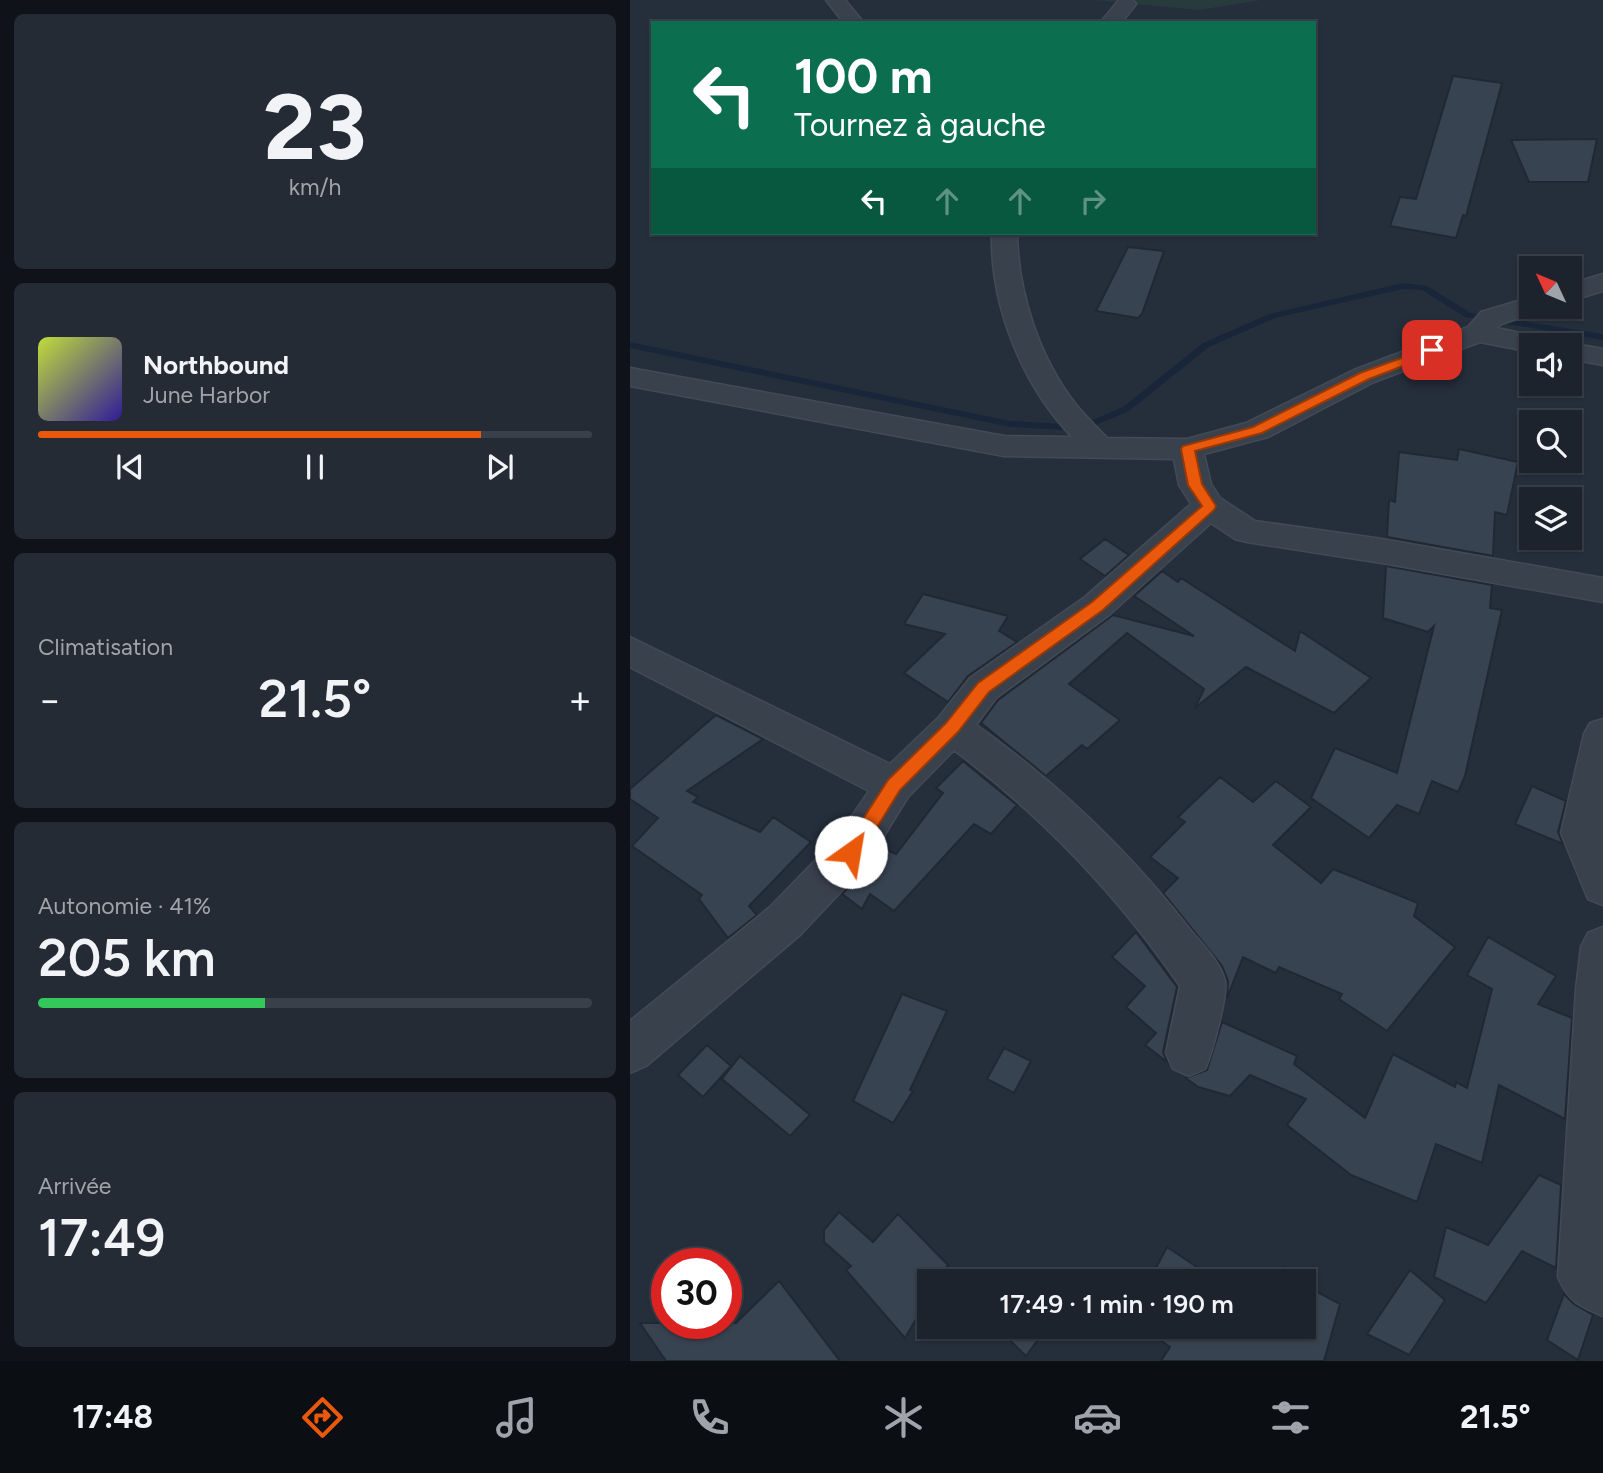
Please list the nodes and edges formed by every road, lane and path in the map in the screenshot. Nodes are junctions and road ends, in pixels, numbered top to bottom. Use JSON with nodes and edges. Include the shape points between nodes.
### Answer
{"nodes":[{"id":1,"x":835,"y":0,"type":"edge"},
{"id":2,"x":1126,"y":5,"type":"dead end"},
{"id":3,"x":852,"y":21,"type":"edge"},
{"id":4,"x":1112,"y":21,"type":"edge"},
{"id":5,"x":1004,"y":235,"type":"edge"},
{"id":6,"x":1603,"y":282,"type":"edge"},
{"id":7,"x":1582,"y":289,"type":"edge"},
{"id":8,"x":1519,"y":309,"type":"edge"},
{"id":9,"x":1478,"y":333,"type":"junction"},
{"id":10,"x":1519,"y":341,"type":"edge"},
{"id":11,"x":1582,"y":353,"type":"edge"},
{"id":12,"x":1603,"y":357,"type":"edge"},
{"id":13,"x":630,"y":377,"type":"edge"},
{"id":14,"x":1098,"y":447,"type":"junction"},
{"id":15,"x":1187,"y":449,"type":"junction"},
{"id":16,"x":1209,"y":506,"type":"junction"},
{"id":17,"x":1603,"y":590,"type":"edge"},
{"id":18,"x":630,"y":651,"type":"edge"},
{"id":19,"x":952,"y":728,"type":"junction"},
{"id":20,"x":1603,"y":734,"type":"edge"},
{"id":21,"x":894,"y":785,"type":"junction"},
{"id":22,"x":1603,"y":887,"type":"edge"},
{"id":23,"x":1603,"y":947,"type":"edge"},
{"id":24,"x":630,"y":1050,"type":"edge"},
{"id":25,"x":1189,"y":1053,"type":"dead end"},
{"id":26,"x":1603,"y":1290,"type":"edge"}],
"edges":[{"from":1,"to":3,"type":"street"},
{"from":2,"to":4,"type":"street"},
{"from":5,"to":14,"type":"street","via":[[1010,285],[1026,339],[1067,413]]},
{"from":6,"to":7,"type":"street"},
{"from":8,"to":9,"type":"street","via":[[1491,318]]},
{"from":9,"to":10,"type":"street"},
{"from":9,"to":15,"type":"street","via":[[1364,376],[1257,430]]},
{"from":11,"to":12,"type":"street"},
{"from":13,"to":14,"type":"street","via":[[1004,446]]},
{"from":14,"to":15,"type":"street"},
{"from":15,"to":16,"type":"street","via":[[1195,485]]},
{"from":16,"to":17,"type":"street","via":[[1247,531]]},
{"from":16,"to":19,"type":"street","via":[[1097,606],[983,688]]},
{"from":18,"to":21,"type":"street"},
{"from":19,"to":21,"type":"street"},
{"from":19,"to":25,"type":"street","via":[[1027,785],[1104,859],[1174,939],[1203,982]]},
{"from":20,"to":22,"type":"street","via":[[1581,833]]},
{"from":21,"to":24,"type":"street","via":[[851,852],[785,921]]},
{"from":23,"to":26,"type":"street","via":[[1584,1277]]}]}
